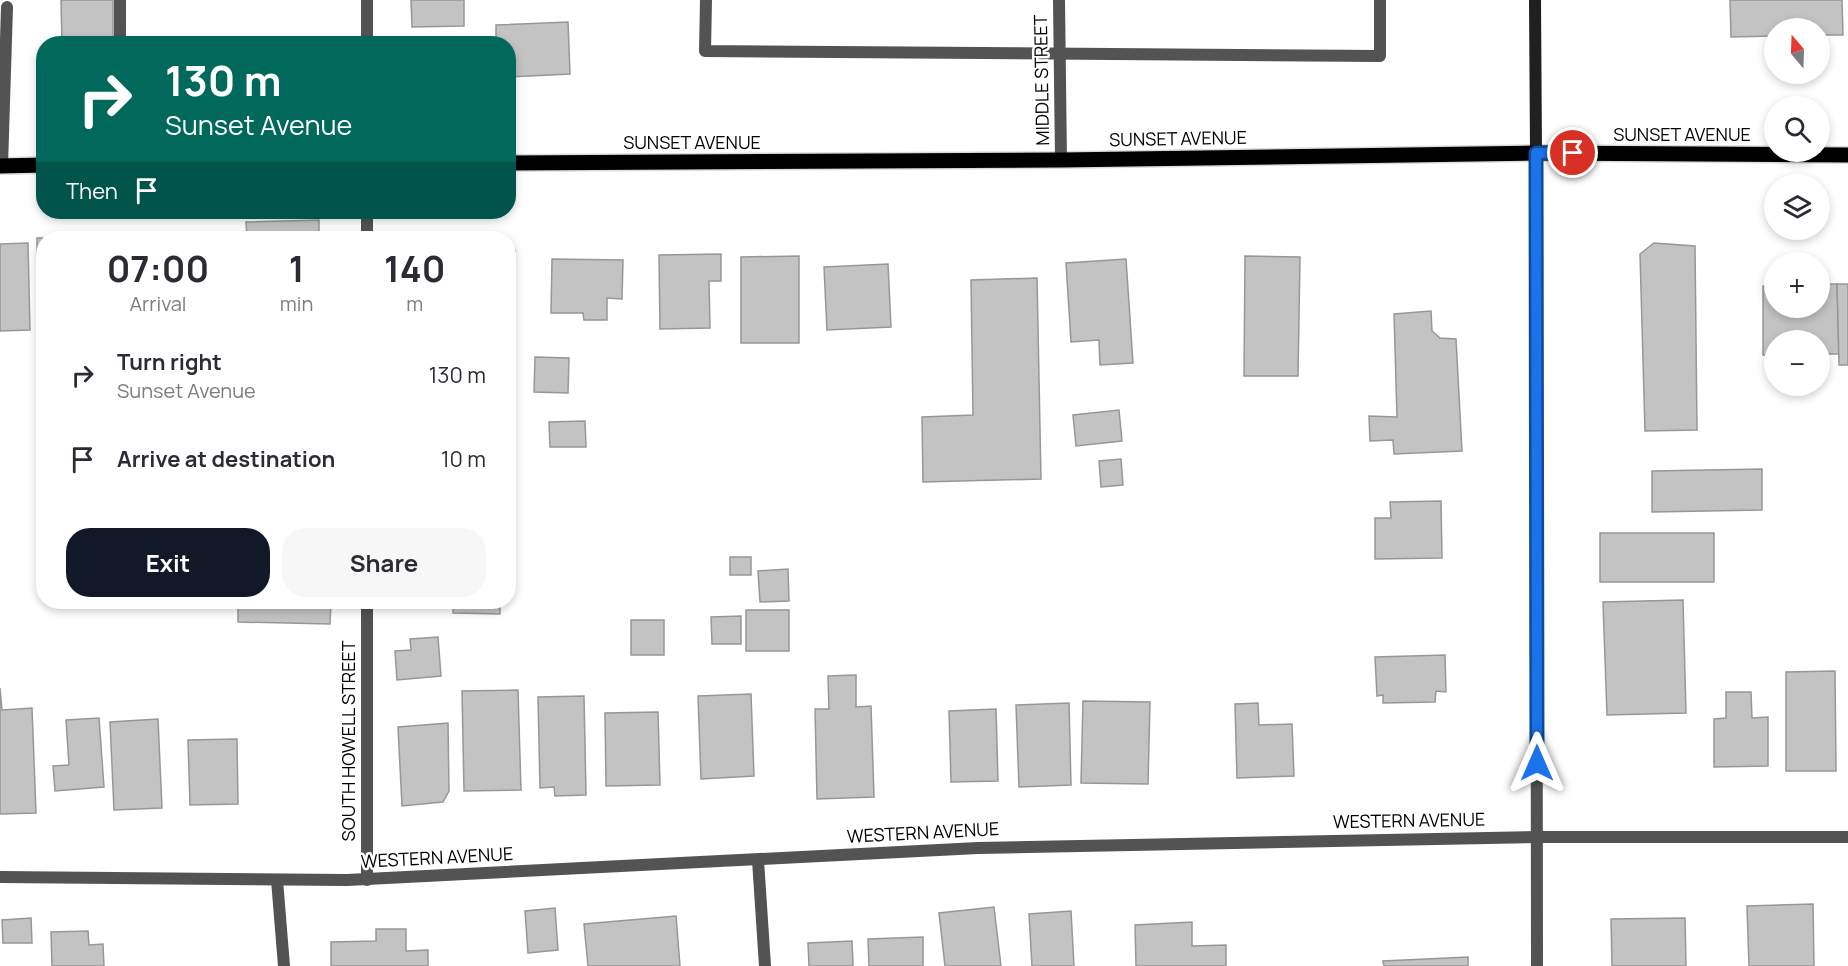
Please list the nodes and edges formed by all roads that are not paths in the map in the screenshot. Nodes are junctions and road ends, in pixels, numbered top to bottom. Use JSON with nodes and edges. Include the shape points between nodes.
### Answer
{"nodes":[{"id":1,"x":120,"y":0,"type":"edge"},
{"id":2,"x":367,"y":0,"type":"edge"},
{"id":3,"x":706,"y":0,"type":"edge"},
{"id":4,"x":1059,"y":0,"type":"edge"},
{"id":5,"x":1380,"y":0,"type":"edge"},
{"id":6,"x":1535,"y":0,"type":"edge"},
{"id":7,"x":8,"y":7,"type":"dead end"},
{"id":8,"x":120,"y":36,"type":"edge"},
{"id":9,"x":367,"y":36,"type":"edge"},
{"id":10,"x":1060,"y":53,"type":"junction"},
{"id":11,"x":1536,"y":153,"type":"junction"},
{"id":12,"x":1848,"y":155,"type":"edge"},
{"id":13,"x":1061,"y":160,"type":"junction"},
{"id":14,"x":516,"y":163,"type":"edge"},
{"id":15,"x":36,"y":165,"type":"edge"},
{"id":16,"x":1,"y":166,"type":"edge"},
{"id":17,"x":367,"y":609,"type":"edge"},
{"id":18,"x":1538,"y":837,"type":"junction"},
{"id":19,"x":1848,"y":837,"type":"edge"},
{"id":20,"x":758,"y":860,"type":"junction"},
{"id":21,"x":0,"y":877,"type":"edge"},
{"id":22,"x":277,"y":880,"type":"junction"},
{"id":23,"x":367,"y":880,"type":"junction"},
{"id":24,"x":284,"y":966,"type":"edge"},
{"id":25,"x":765,"y":966,"type":"edge"},
{"id":26,"x":1537,"y":966,"type":"edge"}],
"edges":[{"from":1,"to":8,"type":"street"},
{"from":2,"to":9,"type":"street"},
{"from":3,"to":10,"type":"street","via":[[705,51]]},
{"from":4,"to":10,"type":"street","name":"MIDDLE STREET"},
{"from":5,"to":10,"type":"street","via":[[1380,56]]},
{"from":6,"to":11,"type":"main road"},
{"from":7,"to":16,"type":"street"},
{"from":10,"to":13,"type":"street","name":"MIDDLE STREET"},
{"from":11,"to":12,"type":"main road","name":"SUNSET AVENUE"},
{"from":11,"to":13,"type":"main road","name":"SUNSET AVENUE"},
{"from":11,"to":18,"type":"street"},
{"from":13,"to":14,"type":"main road","name":"SUNSET AVENUE"},
{"from":15,"to":16,"type":"main road"},
{"from":17,"to":23,"type":"street","name":"SOUTH HOWELL STREET"},
{"from":18,"to":19,"type":"street","name":"WESTERN AVENUE"},
{"from":18,"to":20,"type":"street","name":"WESTERN AVENUE","via":[[978,848]]},
{"from":18,"to":26,"type":"street"},
{"from":20,"to":23,"type":"street","name":"WESTERN AVENUE"},
{"from":20,"to":25,"type":"street"},
{"from":21,"to":22,"type":"street","name":"WESTERN AVENUE"},
{"from":22,"to":23,"type":"street","name":"WESTERN AVENUE"},
{"from":22,"to":24,"type":"street"}]}
